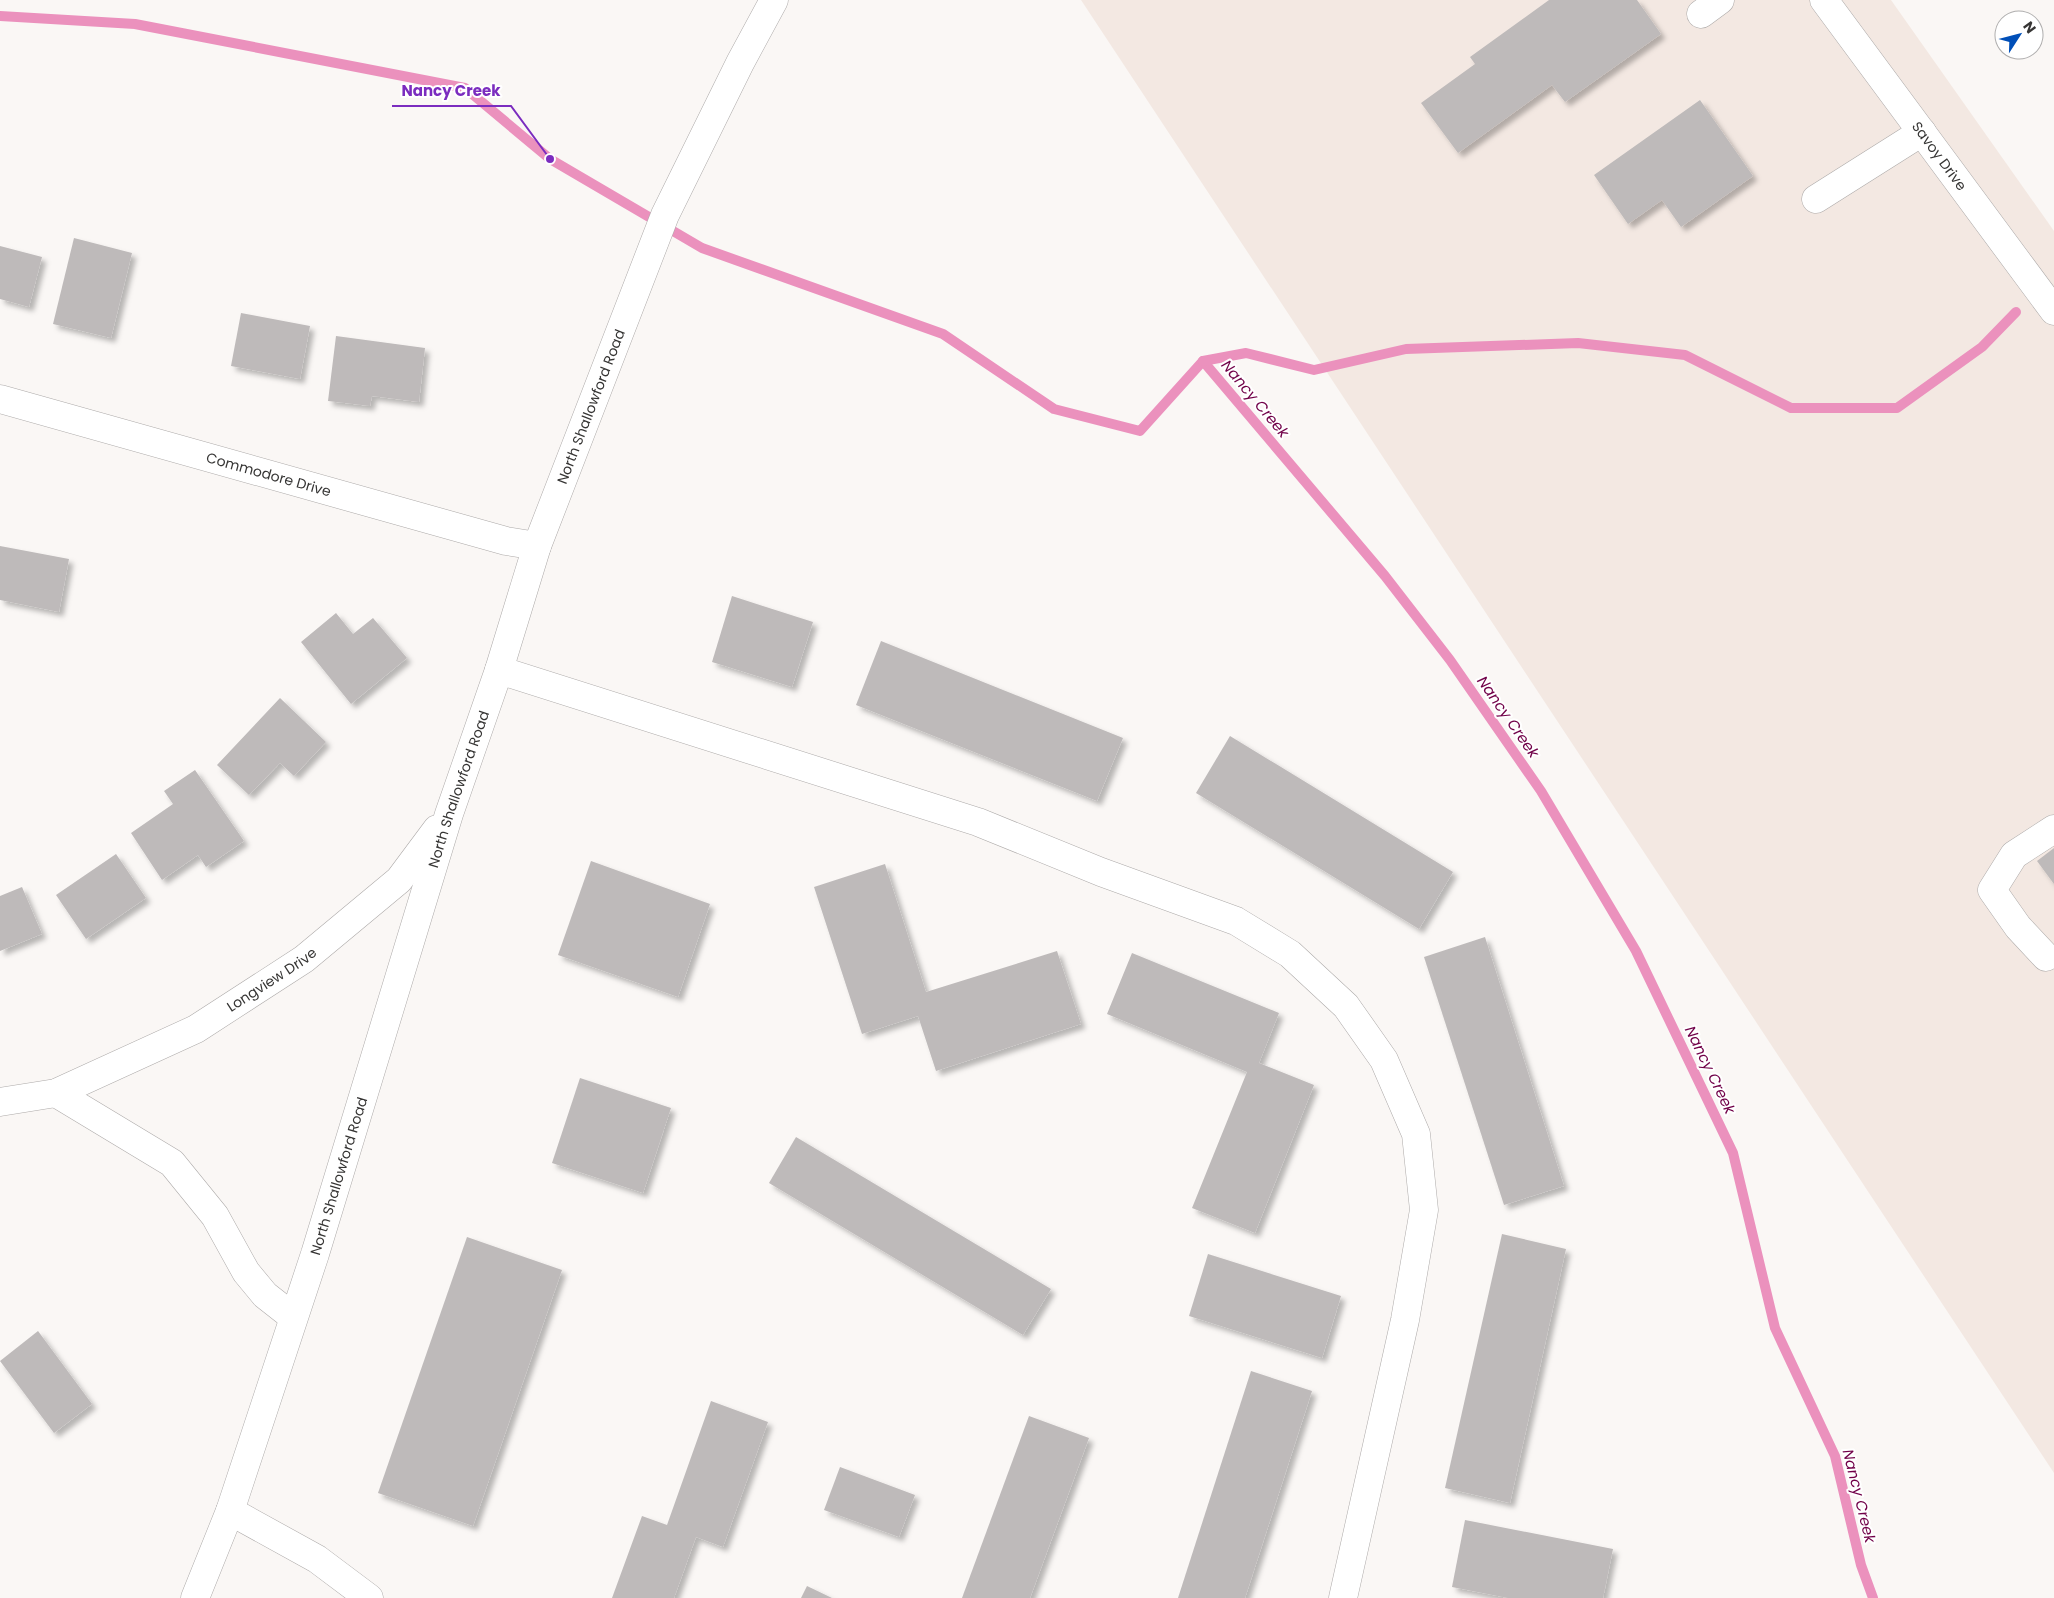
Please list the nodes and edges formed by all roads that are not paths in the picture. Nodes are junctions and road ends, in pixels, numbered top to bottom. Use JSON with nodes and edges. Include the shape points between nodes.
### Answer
{"nodes":[{"id":1,"x":774,"y":0,"type":"edge"},
{"id":2,"x":1824,"y":0,"type":"edge"},
{"id":3,"x":1922,"y":132,"type":"junction"},
{"id":4,"x":1816,"y":199,"type":"dead end"},
{"id":5,"x":2054,"y":310,"type":"edge"},
{"id":6,"x":0,"y":399,"type":"edge"},
{"id":7,"x":537,"y":546,"type":"junction"},
{"id":8,"x":499,"y":670,"type":"junction"},
{"id":9,"x":449,"y":814,"type":"junction"},
{"id":10,"x":2054,"y":829,"type":"edge"},
{"id":11,"x":2046,"y":957,"type":"dead end"},
{"id":12,"x":56,"y":1093,"type":"junction"},
{"id":13,"x":0,"y":1102,"type":"edge"},
{"id":14,"x":294,"y":1317,"type":"junction"},
{"id":15,"x":230,"y":1511,"type":"junction"},
{"id":16,"x":195,"y":1598,"type":"edge"},
{"id":17,"x":369,"y":1598,"type":"edge"},
{"id":18,"x":1343,"y":1598,"type":"edge"}],
"edges":[{"from":1,"to":7,"type":"street","name":"North Shallowford Road","via":[[665,215]]},
{"from":2,"to":3,"type":"street","name":"Savoy Drive"},
{"from":3,"to":4,"type":"street"},
{"from":3,"to":5,"type":"street","name":"Savoy Drive"},
{"from":6,"to":7,"type":"street","name":"Commodore Drive","via":[[506,541]]},
{"from":7,"to":8,"type":"street","name":"North Shallowford Road"},
{"from":8,"to":9,"type":"street","name":"North Shallowford Road"},
{"from":8,"to":18,"type":"street","via":[[978,822],[1101,872],[1236,920],[1290,954],[1346,1006],[1384,1060],[1416,1134],[1424,1210],[1406,1320]]},
{"from":9,"to":12,"type":"street","name":"Longview Drive","via":[[399,880],[304,959],[196,1029]]},
{"from":9,"to":14,"type":"street","name":"North Shallowford Road"},
{"from":10,"to":11,"type":"street","via":[[2014,855],[1992,890],[2018,927]]},
{"from":12,"to":13,"type":"street","name":"Longview Drive"},
{"from":12,"to":14,"type":"street","via":[[172,1163],[215,1216],[246,1272],[265,1295]]},
{"from":14,"to":15,"type":"street","name":"North Shallowford Road"},
{"from":15,"to":16,"type":"street","name":"North Shallowford Road"},
{"from":15,"to":17,"type":"street","via":[[317,1559]]}]}
